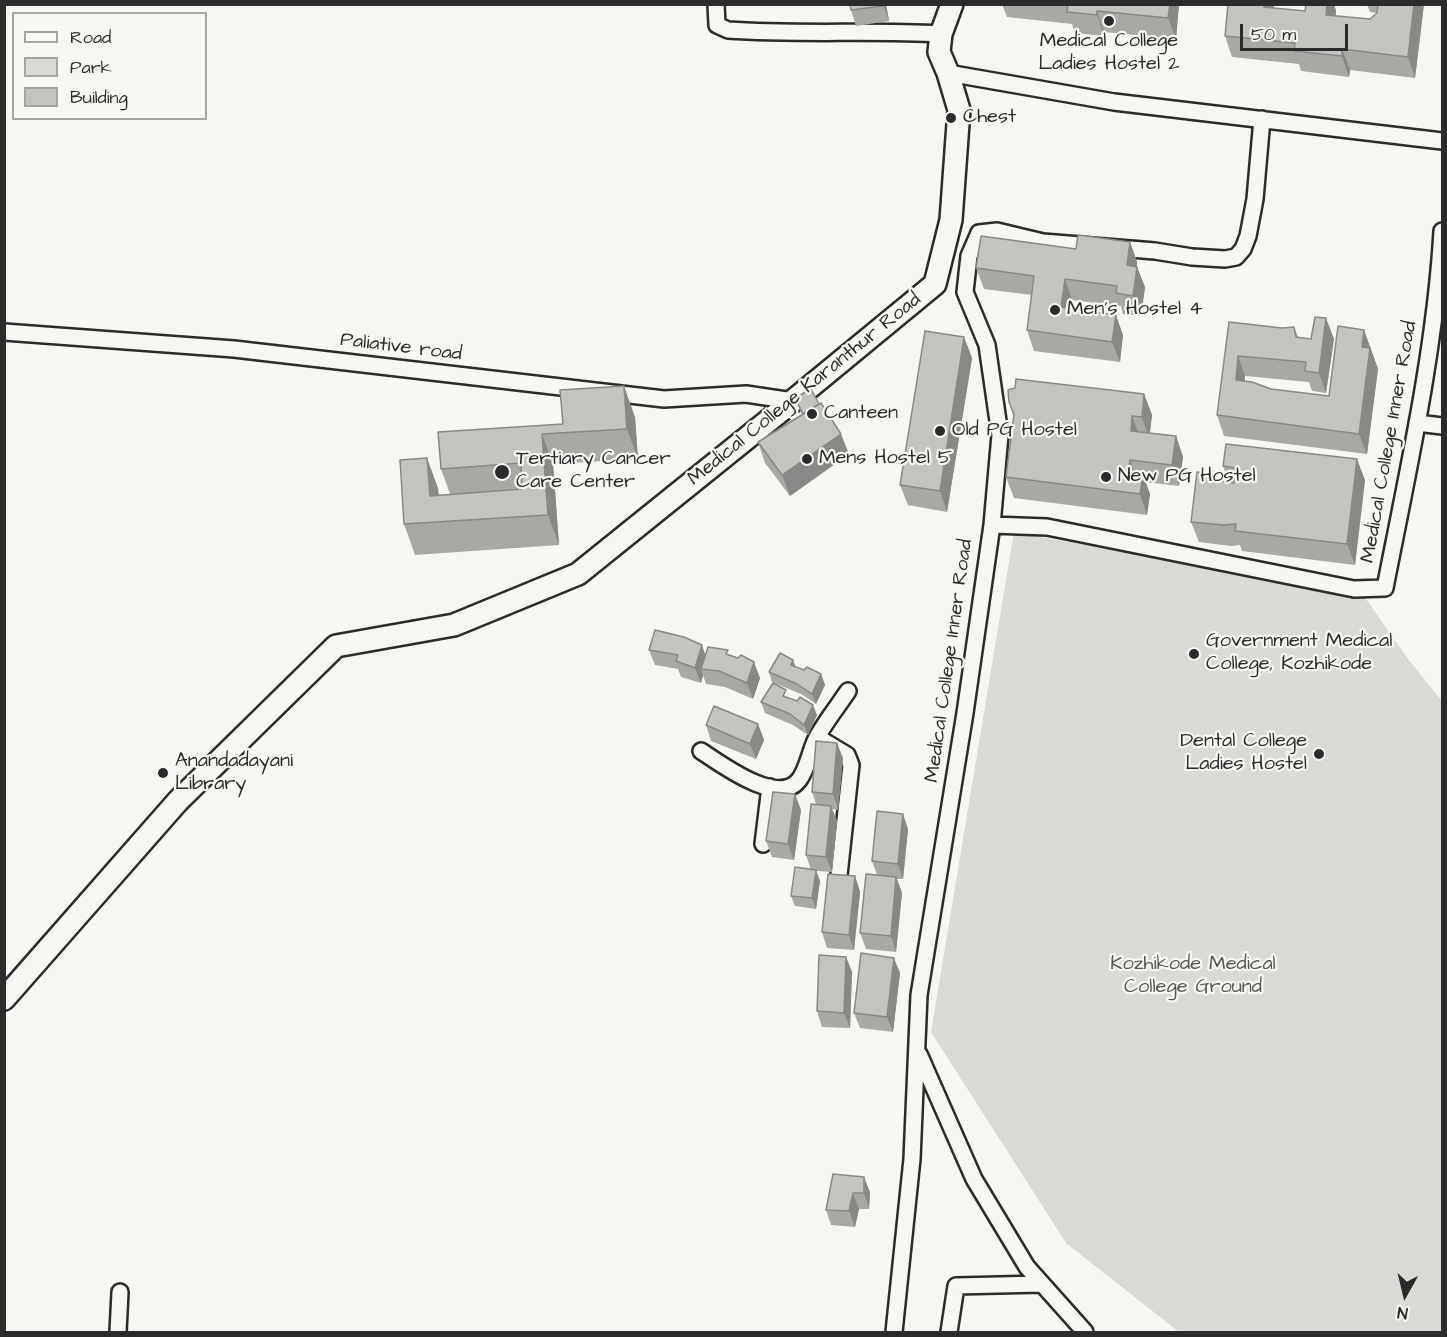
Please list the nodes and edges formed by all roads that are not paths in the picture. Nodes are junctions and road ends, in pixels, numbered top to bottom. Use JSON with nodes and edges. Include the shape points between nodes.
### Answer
{"nodes":[{"id":1,"x":716,"y":4,"type":"edge"},
{"id":2,"x":952,"y":4,"type":"edge"},
{"id":3,"x":940,"y":34,"type":"junction"},
{"id":4,"x":948,"y":74,"type":"junction"},
{"id":5,"x":1262,"y":119,"type":"junction"},
{"id":6,"x":1443,"y":141,"type":"edge"},
{"id":7,"x":1443,"y":231,"type":"edge"},
{"id":8,"x":1441,"y":276,"type":"edge"},
{"id":9,"x":4,"y":332,"type":"edge"},
{"id":10,"x":793,"y":401,"type":"junction"},
{"id":11,"x":1417,"y":423,"type":"junction"},
{"id":12,"x":1443,"y":426,"type":"edge"},
{"id":13,"x":992,"y":525,"type":"junction"},
{"id":14,"x":848,"y":691,"type":"dead end"},
{"id":15,"x":817,"y":738,"type":"junction"},
{"id":16,"x":700,"y":751,"type":"dead end"},
{"id":17,"x":770,"y":787,"type":"junction"},
{"id":18,"x":763,"y":844,"type":"dead end"},
{"id":19,"x":839,"y":875,"type":"edge"},
{"id":20,"x":4,"y":999,"type":"edge"},
{"id":21,"x":916,"y":1048,"type":"junction"},
{"id":22,"x":1041,"y":1284,"type":"junction"},
{"id":23,"x":120,"y":1292,"type":"dead end"},
{"id":24,"x":118,"y":1332,"type":"edge"},
{"id":25,"x":894,"y":1332,"type":"edge"},
{"id":26,"x":949,"y":1332,"type":"edge"},
{"id":27,"x":1085,"y":1332,"type":"edge"}],
"edges":[{"from":1,"to":3,"type":"street","via":[[717,25],[728,30]]},
{"from":2,"to":3,"type":"main road","name":"Medical College Karanthur Road"},
{"from":3,"to":4,"type":"main road","name":"Medical College Karanthur Road","via":[[939,52]]},
{"from":4,"to":5,"type":"street","via":[[1071,96]]},
{"from":4,"to":10,"type":"main road","name":"Medical College Karanthur Road","via":[[959,111],[951,220],[935,284]]},
{"from":5,"to":6,"type":"street"},
{"from":5,"to":13,"type":"street","via":[[1256,199],[1248,236],[1236,257],[1192,257],[1155,250],[1042,242],[997,231],[979,233],[969,256],[965,292],[987,345],[1000,435]]},
{"from":7,"to":8,"type":"street","name":"Medical College Inner Road"},
{"from":8,"to":11,"type":"street","name":"Medical College Inner Road"},
{"from":9,"to":10,"type":"street","name":"Paliative road","via":[[234,349],[664,399],[746,394]]},
{"from":10,"to":20,"type":"main road","name":"Medical College Karanthur Road","via":[[578,574],[454,625],[336,646],[178,801]]},
{"from":11,"to":12,"type":"street"},
{"from":11,"to":13,"type":"street","name":"Medical College Inner Road","via":[[1385,588],[1354,589],[1047,527]]},
{"from":13,"to":21,"type":"street","name":"Medical College Inner Road","via":[[929,926]]},
{"from":14,"to":15,"type":"street"},
{"from":15,"to":17,"type":"street","via":[[801,778],[793,787]]},
{"from":15,"to":19,"type":"street","via":[[847,755],[851,765]]},
{"from":16,"to":17,"type":"street","via":[[741,777]]},
{"from":17,"to":18,"type":"street"},
{"from":21,"to":22,"type":"street","name":"Medical College Inner Road","via":[[974,1179]]},
{"from":21,"to":25,"type":"street","via":[[912,1159]]},
{"from":22,"to":26,"type":"street","via":[[956,1286]]},
{"from":22,"to":27,"type":"street","name":"Medical College Inner Road"},
{"from":23,"to":24,"type":"street"}]}
